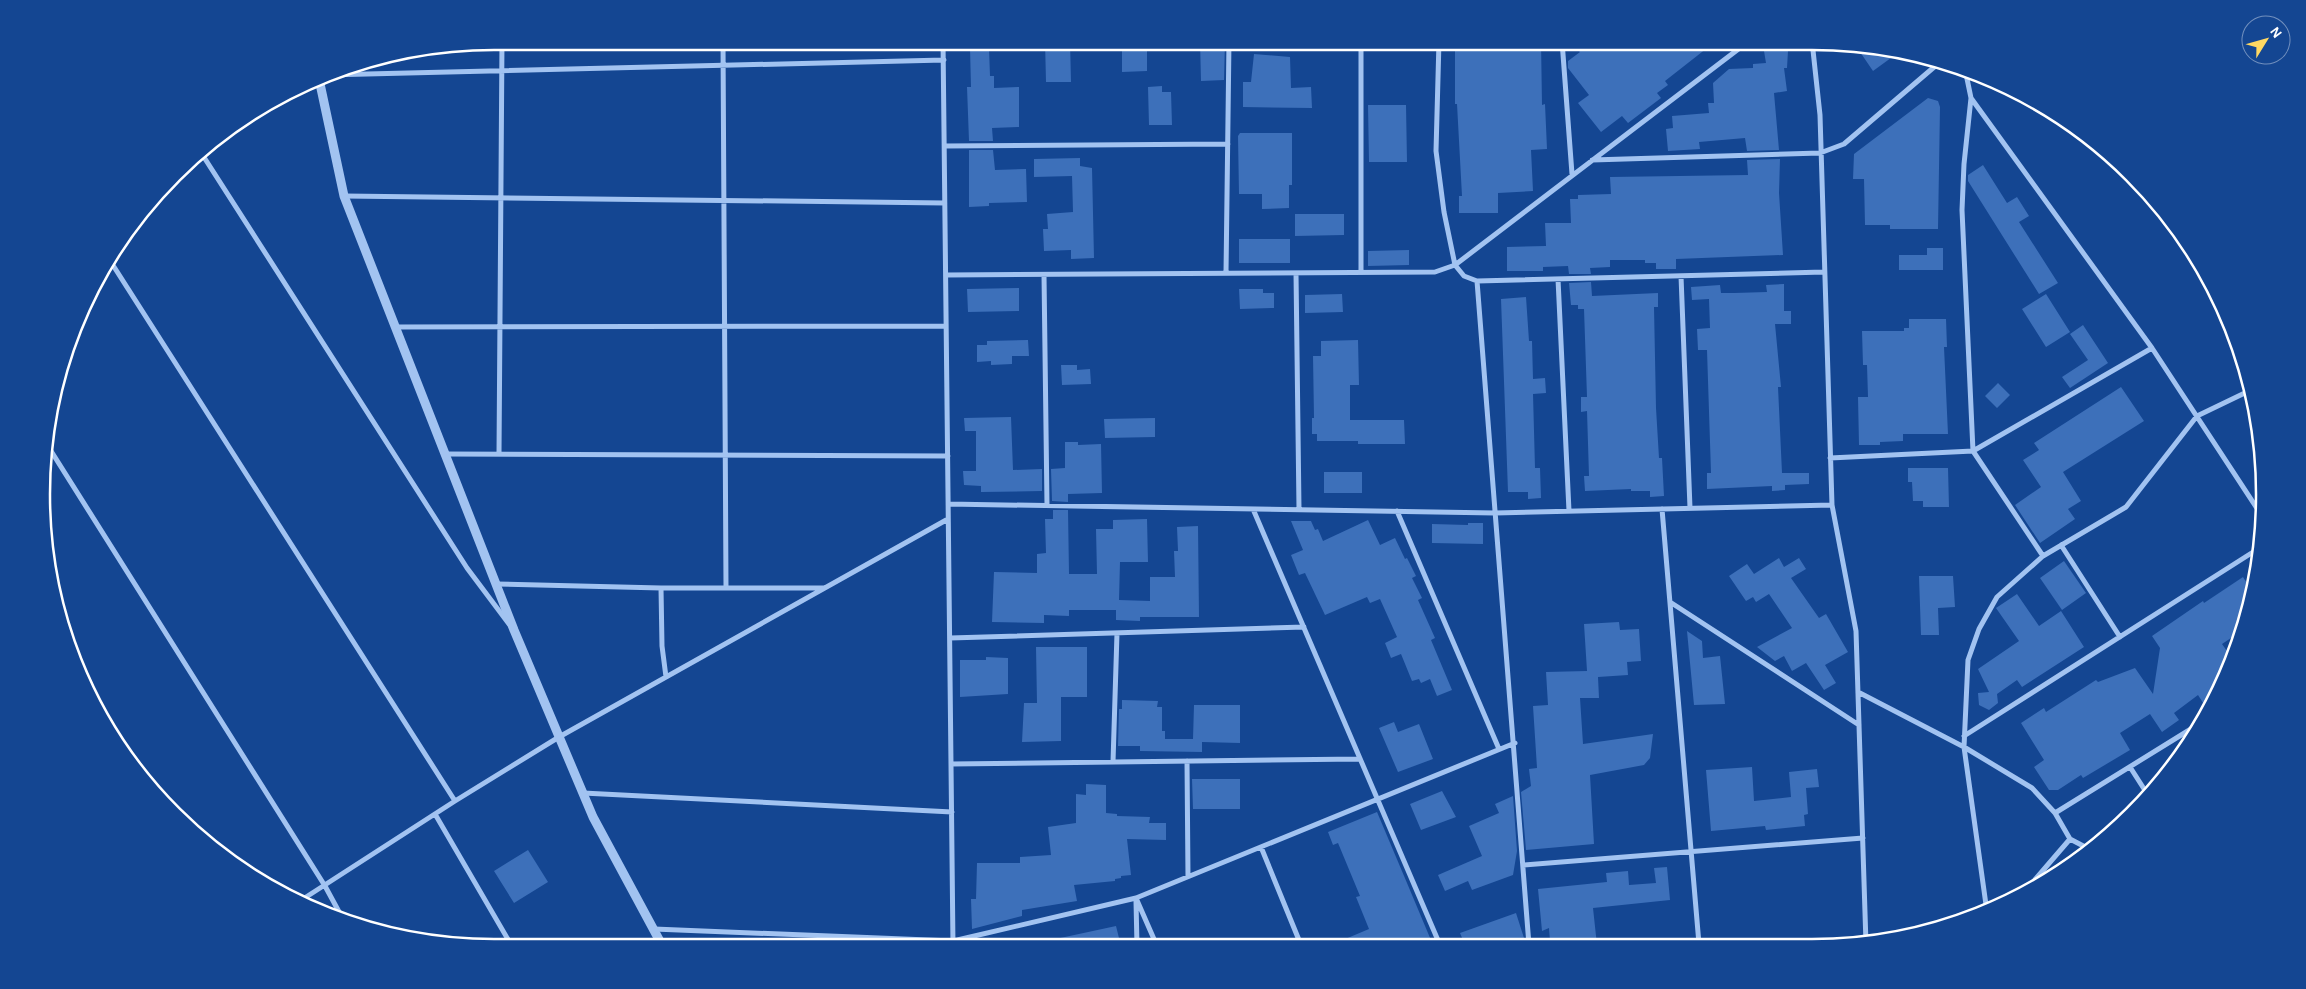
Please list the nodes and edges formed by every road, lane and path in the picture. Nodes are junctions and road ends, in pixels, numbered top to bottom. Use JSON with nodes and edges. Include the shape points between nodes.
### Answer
{"nodes":[{"id":1,"x":502,"y":50,"type":"edge"},
{"id":2,"x":723,"y":50,"type":"edge"},
{"id":3,"x":944,"y":50,"type":"edge"},
{"id":4,"x":1229,"y":50,"type":"edge"},
{"id":5,"x":1361,"y":50,"type":"edge"},
{"id":6,"x":1439,"y":50,"type":"edge"},
{"id":7,"x":1563,"y":50,"type":"edge"},
{"id":8,"x":1737,"y":50,"type":"edge"},
{"id":9,"x":1813,"y":50,"type":"edge"},
{"id":10,"x":944,"y":60,"type":"junction"},
{"id":11,"x":723,"y":66,"type":"junction"},
{"id":12,"x":1934,"y":67,"type":"edge"},
{"id":13,"x":502,"y":71,"type":"junction"},
{"id":14,"x":348,"y":75,"type":"edge"},
{"id":15,"x":1967,"y":79,"type":"edge"},
{"id":16,"x":320,"y":86,"type":"edge"},
{"id":17,"x":1971,"y":98,"type":"junction"},
{"id":18,"x":1228,"y":144,"type":"junction"},
{"id":19,"x":945,"y":146,"type":"junction"},
{"id":20,"x":1820,"y":152,"type":"junction"},
{"id":21,"x":204,"y":158,"type":"edge"},
{"id":22,"x":1592,"y":160,"type":"junction"},
{"id":23,"x":1572,"y":174,"type":"junction"},
{"id":24,"x":344,"y":196,"type":"junction"},
{"id":25,"x":501,"y":198,"type":"junction"},
{"id":26,"x":724,"y":201,"type":"junction"},
{"id":27,"x":945,"y":204,"type":"junction"},
{"id":28,"x":1455,"y":265,"type":"junction"},
{"id":29,"x":114,"y":266,"type":"edge"},
{"id":30,"x":1360,"y":272,"type":"junction"},
{"id":31,"x":1824,"y":272,"type":"junction"},
{"id":32,"x":1296,"y":273,"type":"junction"},
{"id":33,"x":1226,"y":274,"type":"junction"},
{"id":34,"x":946,"y":275,"type":"junction"},
{"id":35,"x":1044,"y":275,"type":"junction"},
{"id":36,"x":1681,"y":276,"type":"junction"},
{"id":37,"x":1558,"y":279,"type":"junction"},
{"id":38,"x":1477,"y":281,"type":"junction"},
{"id":39,"x":724,"y":326,"type":"junction"},
{"id":40,"x":946,"y":326,"type":"junction"},
{"id":41,"x":395,"y":327,"type":"junction"},
{"id":42,"x":500,"y":327,"type":"junction"},
{"id":43,"x":2152,"y":348,"type":"junction"},
{"id":44,"x":2244,"y":393,"type":"edge"},
{"id":45,"x":2197,"y":416,"type":"junction"},
{"id":46,"x":1973,"y":451,"type":"junction"},
{"id":47,"x":52,"y":453,"type":"edge"},
{"id":48,"x":445,"y":454,"type":"junction"},
{"id":49,"x":499,"y":454,"type":"junction"},
{"id":50,"x":725,"y":455,"type":"junction"},
{"id":51,"x":948,"y":456,"type":"junction"},
{"id":52,"x":1830,"y":458,"type":"junction"},
{"id":53,"x":948,"y":504,"type":"junction"},
{"id":54,"x":1832,"y":504,"type":"junction"},
{"id":55,"x":1047,"y":505,"type":"junction"},
{"id":56,"x":2256,"y":506,"type":"edge"},
{"id":57,"x":1253,"y":508,"type":"junction"},
{"id":58,"x":1690,"y":508,"type":"junction"},
{"id":59,"x":1299,"y":509,"type":"junction"},
{"id":60,"x":1662,"y":509,"type":"junction"},
{"id":61,"x":1397,"y":511,"type":"junction"},
{"id":62,"x":1569,"y":511,"type":"junction"},
{"id":63,"x":1495,"y":513,"type":"junction"},
{"id":64,"x":948,"y":519,"type":"junction"},
{"id":65,"x":2061,"y":546,"type":"junction"},
{"id":66,"x":2252,"y":553,"type":"edge"},
{"id":67,"x":2043,"y":556,"type":"junction"},
{"id":68,"x":496,"y":584,"type":"junction"},
{"id":69,"x":726,"y":587,"type":"junction"},
{"id":70,"x":661,"y":588,"type":"junction"},
{"id":71,"x":824,"y":588,"type":"junction"},
{"id":72,"x":1670,"y":602,"type":"junction"},
{"id":73,"x":1304,"y":627,"type":"junction"},
{"id":74,"x":514,"y":630,"type":"junction"},
{"id":75,"x":1117,"y":633,"type":"junction"},
{"id":76,"x":2120,"y":637,"type":"junction"},
{"id":77,"x":950,"y":638,"type":"junction"},
{"id":78,"x":666,"y":677,"type":"junction"},
{"id":79,"x":1858,"y":692,"type":"junction"},
{"id":80,"x":1859,"y":725,"type":"junction"},
{"id":81,"x":2187,"y":731,"type":"edge"},
{"id":82,"x":1964,"y":736,"type":"junction"},
{"id":83,"x":559,"y":737,"type":"junction"},
{"id":84,"x":1515,"y":743,"type":"junction"},
{"id":85,"x":1964,"y":747,"type":"junction"},
{"id":86,"x":1499,"y":749,"type":"junction"},
{"id":87,"x":1360,"y":759,"type":"junction"},
{"id":88,"x":1187,"y":761,"type":"junction"},
{"id":89,"x":1113,"y":762,"type":"junction"},
{"id":90,"x":951,"y":764,"type":"junction"},
{"id":91,"x":2130,"y":766,"type":"junction"},
{"id":92,"x":2145,"y":790,"type":"edge"},
{"id":93,"x":582,"y":793,"type":"junction"},
{"id":94,"x":1377,"y":799,"type":"junction"},
{"id":95,"x":455,"y":801,"type":"junction"},
{"id":96,"x":952,"y":812,"type":"junction"},
{"id":97,"x":2055,"y":813,"type":"junction"},
{"id":98,"x":435,"y":814,"type":"junction"},
{"id":99,"x":1863,"y":838,"type":"junction"},
{"id":100,"x":2070,"y":839,"type":"junction"},
{"id":101,"x":2083,"y":846,"type":"edge"},
{"id":102,"x":1261,"y":847,"type":"junction"},
{"id":103,"x":1691,"y":852,"type":"junction"},
{"id":104,"x":1523,"y":865,"type":"junction"},
{"id":105,"x":1188,"y":876,"type":"junction"},
{"id":106,"x":2037,"y":877,"type":"edge"},
{"id":107,"x":325,"y":886,"type":"junction"},
{"id":108,"x":307,"y":897,"type":"edge"},
{"id":109,"x":1136,"y":898,"type":"junction"},
{"id":110,"x":1986,"y":903,"type":"edge"},
{"id":111,"x":338,"y":910,"type":"edge"},
{"id":112,"x":653,"y":930,"type":"junction"},
{"id":113,"x":1866,"y":935,"type":"edge"},
{"id":114,"x":508,"y":939,"type":"edge"},
{"id":115,"x":658,"y":939,"type":"edge"},
{"id":116,"x":846,"y":939,"type":"edge"},
{"id":117,"x":953,"y":939,"type":"edge"},
{"id":118,"x":973,"y":939,"type":"edge"},
{"id":119,"x":1137,"y":939,"type":"edge"},
{"id":120,"x":1154,"y":939,"type":"edge"},
{"id":121,"x":1299,"y":939,"type":"edge"},
{"id":122,"x":1437,"y":939,"type":"edge"},
{"id":123,"x":1529,"y":939,"type":"edge"},
{"id":124,"x":1699,"y":939,"type":"edge"}],
"edges":[{"from":1,"to":13,"type":"street"},
{"from":2,"to":11,"type":"street"},
{"from":3,"to":10,"type":"street"},
{"from":4,"to":18,"type":"street"},
{"from":5,"to":30,"type":"street"},
{"from":6,"to":28,"type":"street","via":[[1436,151]]},
{"from":7,"to":23,"type":"street"},
{"from":8,"to":22,"type":"street"},
{"from":9,"to":20,"type":"street","via":[[1820,115]]},
{"from":10,"to":11,"type":"street"},
{"from":10,"to":19,"type":"street"},
{"from":11,"to":13,"type":"street"},
{"from":11,"to":26,"type":"street"},
{"from":12,"to":20,"type":"street","via":[[1844,144]]},
{"from":13,"to":14,"type":"street"},
{"from":13,"to":25,"type":"street"},
{"from":15,"to":17,"type":"street"},
{"from":16,"to":24,"type":"street"},
{"from":17,"to":43,"type":"street"},
{"from":17,"to":46,"type":"street","via":[[1962,210]]},
{"from":18,"to":19,"type":"street"},
{"from":18,"to":33,"type":"street"},
{"from":19,"to":27,"type":"street"},
{"from":20,"to":22,"type":"street"},
{"from":20,"to":31,"type":"street"},
{"from":21,"to":74,"type":"street","via":[[467,568]]},
{"from":22,"to":23,"type":"street"},
{"from":23,"to":28,"type":"street"},
{"from":24,"to":25,"type":"street"},
{"from":24,"to":41,"type":"street"},
{"from":25,"to":26,"type":"street"},
{"from":25,"to":42,"type":"street"},
{"from":26,"to":27,"type":"street"},
{"from":26,"to":39,"type":"street"},
{"from":27,"to":34,"type":"street"},
{"from":28,"to":30,"type":"street","via":[[1435,272]]},
{"from":28,"to":38,"type":"street","via":[[1464,276]]},
{"from":29,"to":95,"type":"street"},
{"from":30,"to":32,"type":"street"},
{"from":31,"to":36,"type":"street"},
{"from":31,"to":52,"type":"street"},
{"from":32,"to":33,"type":"street"},
{"from":32,"to":59,"type":"street"},
{"from":33,"to":35,"type":"street"},
{"from":34,"to":35,"type":"street"},
{"from":34,"to":40,"type":"street"},
{"from":35,"to":55,"type":"street"},
{"from":36,"to":37,"type":"street"},
{"from":36,"to":58,"type":"street"},
{"from":37,"to":38,"type":"street"},
{"from":37,"to":62,"type":"street"},
{"from":38,"to":63,"type":"street"},
{"from":39,"to":40,"type":"street"},
{"from":39,"to":42,"type":"street"},
{"from":39,"to":50,"type":"street"},
{"from":40,"to":51,"type":"street"},
{"from":41,"to":42,"type":"street"},
{"from":41,"to":48,"type":"street"},
{"from":42,"to":49,"type":"street"},
{"from":43,"to":45,"type":"street"},
{"from":43,"to":46,"type":"street"},
{"from":44,"to":45,"type":"street"},
{"from":45,"to":56,"type":"street"},
{"from":45,"to":65,"type":"street","via":[[2126,507]]},
{"from":46,"to":52,"type":"street"},
{"from":46,"to":67,"type":"street"},
{"from":47,"to":107,"type":"street"},
{"from":48,"to":49,"type":"street"},
{"from":48,"to":68,"type":"street"},
{"from":49,"to":50,"type":"street"},
{"from":50,"to":51,"type":"street"},
{"from":50,"to":69,"type":"street"},
{"from":51,"to":53,"type":"street"},
{"from":52,"to":54,"type":"street"},
{"from":53,"to":55,"type":"street"},
{"from":53,"to":64,"type":"street"},
{"from":54,"to":58,"type":"street"},
{"from":54,"to":79,"type":"street","via":[[1856,631]]},
{"from":55,"to":57,"type":"street"},
{"from":57,"to":59,"type":"street"},
{"from":57,"to":73,"type":"street"},
{"from":58,"to":60,"type":"street"},
{"from":59,"to":61,"type":"street"},
{"from":60,"to":62,"type":"street"},
{"from":60,"to":72,"type":"street"},
{"from":61,"to":63,"type":"street"},
{"from":61,"to":86,"type":"street"},
{"from":62,"to":63,"type":"street"},
{"from":63,"to":84,"type":"street"},
{"from":64,"to":71,"type":"street"},
{"from":64,"to":77,"type":"street"},
{"from":65,"to":67,"type":"street"},
{"from":65,"to":76,"type":"street"},
{"from":66,"to":76,"type":"street"},
{"from":67,"to":82,"type":"street","via":[[1997,597],[1979,629],[1968,660]]},
{"from":68,"to":70,"type":"street"},
{"from":68,"to":74,"type":"street"},
{"from":69,"to":70,"type":"street"},
{"from":69,"to":71,"type":"street"},
{"from":70,"to":78,"type":"street"},
{"from":71,"to":78,"type":"street"},
{"from":72,"to":80,"type":"street"},
{"from":72,"to":103,"type":"street"},
{"from":73,"to":75,"type":"street"},
{"from":73,"to":87,"type":"street"},
{"from":74,"to":83,"type":"street"},
{"from":75,"to":77,"type":"street"},
{"from":75,"to":89,"type":"street"},
{"from":76,"to":82,"type":"street"},
{"from":77,"to":90,"type":"street"},
{"from":78,"to":83,"type":"street"},
{"from":79,"to":80,"type":"street"},
{"from":79,"to":85,"type":"street"},
{"from":80,"to":99,"type":"street"},
{"from":81,"to":91,"type":"street"},
{"from":82,"to":85,"type":"street"},
{"from":83,"to":93,"type":"street"},
{"from":83,"to":95,"type":"street"},
{"from":84,"to":86,"type":"street"},
{"from":84,"to":104,"type":"street"},
{"from":85,"to":97,"type":"street","via":[[2032,788]]},
{"from":85,"to":110,"type":"street"},
{"from":86,"to":94,"type":"street"},
{"from":87,"to":88,"type":"street"},
{"from":87,"to":94,"type":"street"},
{"from":88,"to":89,"type":"street"},
{"from":88,"to":105,"type":"street"},
{"from":89,"to":90,"type":"street"},
{"from":90,"to":96,"type":"street"},
{"from":91,"to":92,"type":"street"},
{"from":91,"to":97,"type":"street"},
{"from":93,"to":96,"type":"street"},
{"from":93,"to":112,"type":"street"},
{"from":94,"to":102,"type":"street"},
{"from":94,"to":122,"type":"street"},
{"from":95,"to":98,"type":"street"},
{"from":96,"to":117,"type":"street"},
{"from":97,"to":100,"type":"street"},
{"from":98,"to":107,"type":"street"},
{"from":98,"to":114,"type":"street"},
{"from":99,"to":103,"type":"street"},
{"from":99,"to":113,"type":"street"},
{"from":100,"to":101,"type":"street"},
{"from":100,"to":106,"type":"street"},
{"from":102,"to":105,"type":"street"},
{"from":102,"to":121,"type":"street"},
{"from":103,"to":104,"type":"street"},
{"from":103,"to":124,"type":"street"},
{"from":104,"to":123,"type":"street"},
{"from":105,"to":109,"type":"street"},
{"from":107,"to":108,"type":"street"},
{"from":107,"to":111,"type":"street"},
{"from":109,"to":118,"type":"street"},
{"from":109,"to":119,"type":"street"},
{"from":109,"to":120,"type":"street"},
{"from":112,"to":115,"type":"street"},
{"from":112,"to":116,"type":"street"}]}
